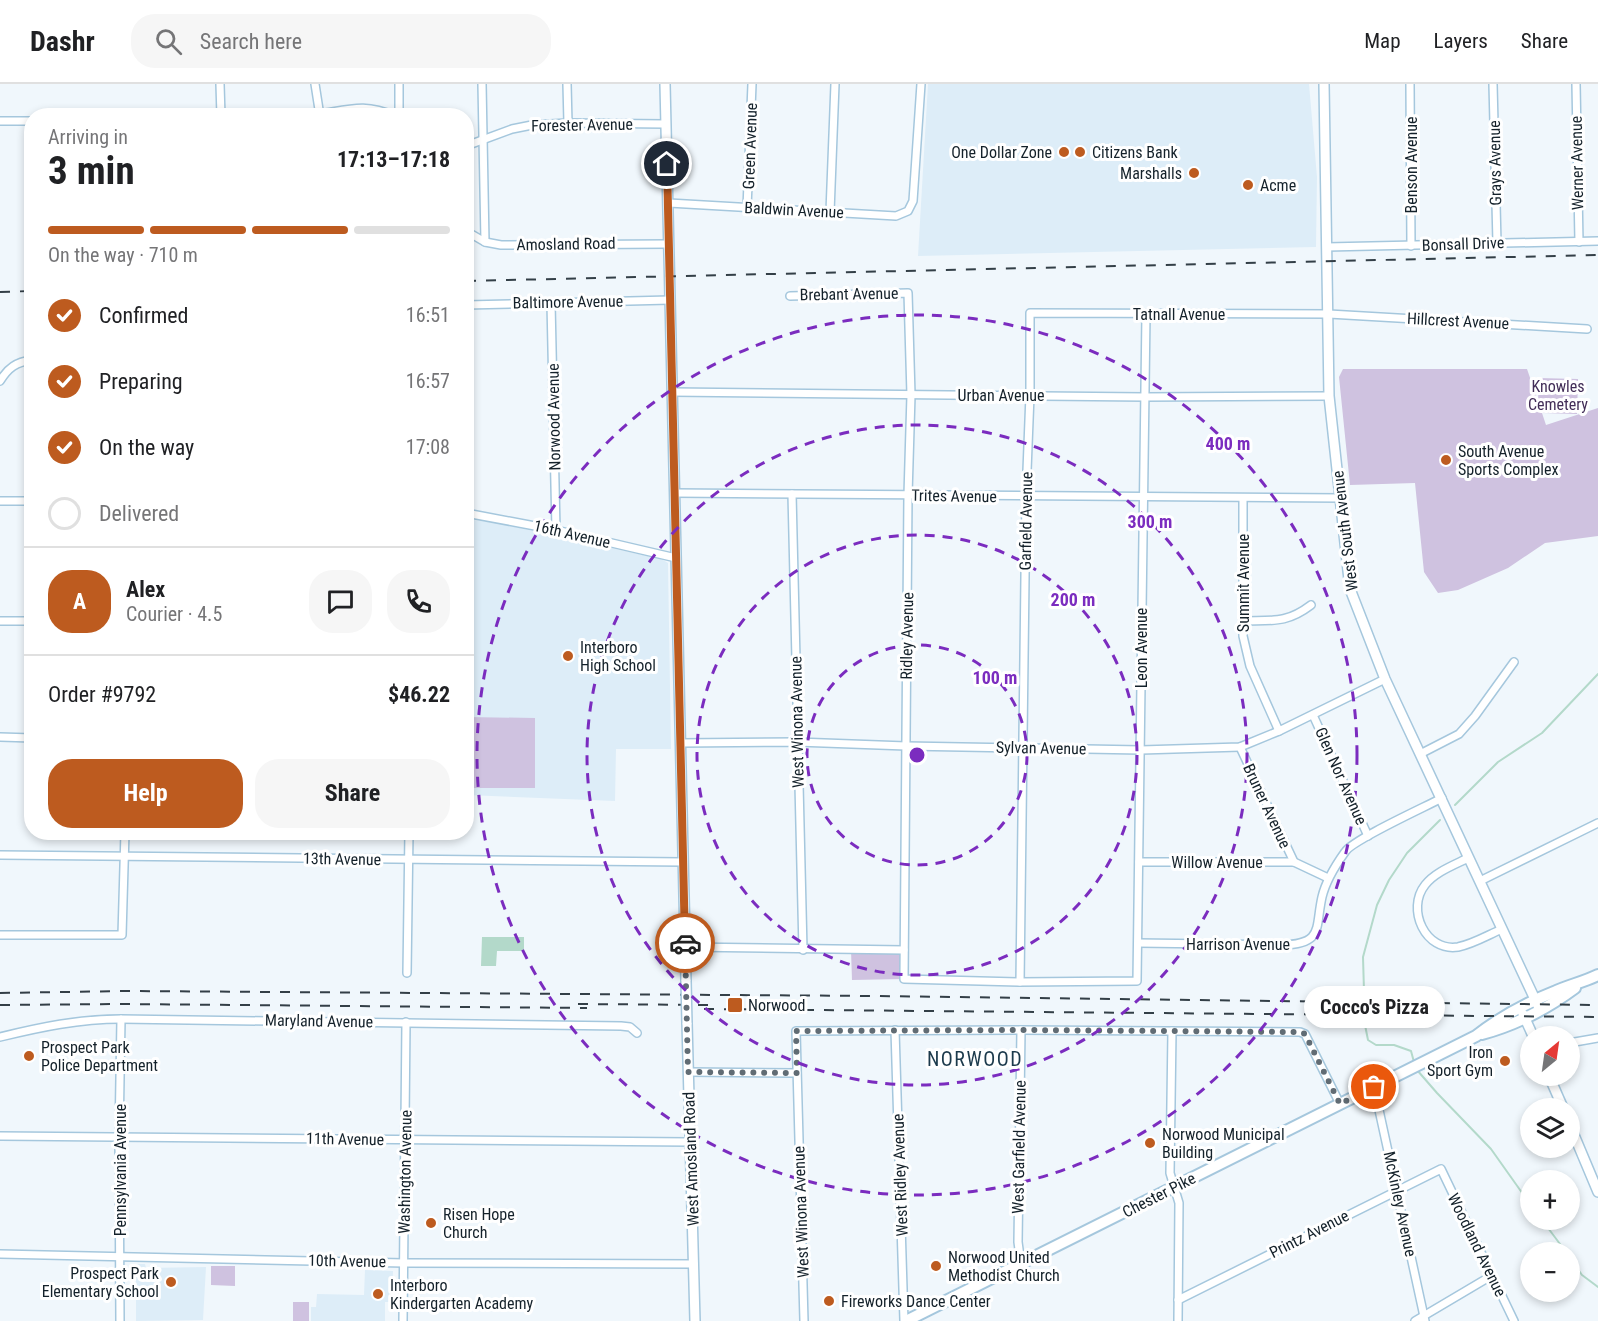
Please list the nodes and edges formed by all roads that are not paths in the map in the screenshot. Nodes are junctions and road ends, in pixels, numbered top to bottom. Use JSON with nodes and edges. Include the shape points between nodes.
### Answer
{"nodes":[{"id":1,"x":220,"y":84,"type":"edge"},
{"id":2,"x":315,"y":84,"type":"edge"},
{"id":3,"x":399,"y":84,"type":"edge"},
{"id":4,"x":482,"y":84,"type":"edge"},
{"id":5,"x":567,"y":84,"type":"edge"},
{"id":6,"x":665,"y":84,"type":"edge"},
{"id":7,"x":752,"y":84,"type":"edge"},
{"id":8,"x":835,"y":84,"type":"edge"},
{"id":9,"x":921,"y":84,"type":"edge"},
{"id":10,"x":1324,"y":84,"type":"edge"},
{"id":11,"x":1410,"y":84,"type":"edge"},
{"id":12,"x":1493,"y":84,"type":"edge"},
{"id":13,"x":1576,"y":84,"type":"edge"},
{"id":14,"x":221,"y":108,"type":"edge"},
{"id":15,"x":319,"y":108,"type":"edge"},
{"id":16,"x":355,"y":108,"type":"edge"},
{"id":17,"x":374,"y":108,"type":"edge"},
{"id":18,"x":398,"y":108,"type":"edge"},
{"id":19,"x":0,"y":121,"type":"edge"},
{"id":20,"x":24,"y":121,"type":"edge"},
{"id":21,"x":568,"y":123,"type":"junction"},
{"id":22,"x":665,"y":124,"type":"junction"},
{"id":23,"x":484,"y":139,"type":"junction"},
{"id":24,"x":474,"y":143,"type":"edge"},
{"id":25,"x":669,"y":203,"type":"junction"},
{"id":26,"x":747,"y":208,"type":"junction"},
{"id":27,"x":830,"y":212,"type":"junction"},
{"id":28,"x":474,"y":236,"type":"edge"},
{"id":29,"x":1598,"y":241,"type":"edge"},
{"id":30,"x":485,"y":242,"type":"junction"},
{"id":31,"x":1579,"y":242,"type":"junction"},
{"id":32,"x":1497,"y":243,"type":"junction"},
{"id":33,"x":668,"y":244,"type":"junction"},
{"id":34,"x":1411,"y":246,"type":"junction"},
{"id":35,"x":1328,"y":247,"type":"junction"},
{"id":36,"x":908,"y":293,"type":"joint"},
{"id":37,"x":790,"y":296,"type":"dead end"},
{"id":38,"x":670,"y":300,"type":"junction"},
{"id":39,"x":551,"y":303,"type":"junction"},
{"id":40,"x":474,"y":305,"type":"edge"},
{"id":41,"x":1030,"y":313,"type":"joint"},
{"id":42,"x":1146,"y":314,"type":"junction"},
{"id":43,"x":1329,"y":314,"type":"junction"},
{"id":44,"x":1587,"y":329,"type":"dead end"},
{"id":45,"x":24,"y":362,"type":"edge"},
{"id":46,"x":0,"y":381,"type":"edge"},
{"id":47,"x":672,"y":392,"type":"junction"},
{"id":48,"x":911,"y":395,"type":"junction"},
{"id":49,"x":1030,"y":395,"type":"junction"},
{"id":50,"x":1329,"y":396,"type":"junction"},
{"id":51,"x":1145,"y":397,"type":"junction"},
{"id":52,"x":675,"y":493,"type":"junction"},
{"id":53,"x":792,"y":494,"type":"junction"},
{"id":54,"x":908,"y":495,"type":"junction"},
{"id":55,"x":1026,"y":496,"type":"junction"},
{"id":56,"x":1142,"y":497,"type":"junction"},
{"id":57,"x":1341,"y":498,"type":"junction"},
{"id":58,"x":1243,"y":499,"type":"junction"},
{"id":59,"x":0,"y":501,"type":"edge"},
{"id":60,"x":24,"y":501,"type":"edge"},
{"id":61,"x":474,"y":515,"type":"edge"},
{"id":62,"x":556,"y":530,"type":"junction"},
{"id":63,"x":676,"y":558,"type":"junction"},
{"id":64,"x":1311,"y":605,"type":"dead end"},
{"id":65,"x":0,"y":621,"type":"edge"},
{"id":66,"x":24,"y":621,"type":"edge"},
{"id":67,"x":1242,"y":621,"type":"junction"},
{"id":68,"x":1514,"y":662,"type":"dead end"},
{"id":69,"x":1385,"y":679,"type":"junction"},
{"id":70,"x":1313,"y":715,"type":"junction"},
{"id":71,"x":1279,"y":732,"type":"junction"},
{"id":72,"x":0,"y":737,"type":"edge"},
{"id":73,"x":24,"y":738,"type":"edge"},
{"id":74,"x":797,"y":742,"type":"junction"},
{"id":75,"x":680,"y":743,"type":"junction"},
{"id":76,"x":906,"y":746,"type":"junction"},
{"id":77,"x":1023,"y":747,"type":"junction"},
{"id":78,"x":1240,"y":747,"type":"junction"},
{"id":79,"x":1141,"y":750,"type":"junction"},
{"id":80,"x":1422,"y":753,"type":"junction"},
{"id":81,"x":1442,"y":798,"type":"junction"},
{"id":82,"x":1598,"y":823,"type":"edge"},
{"id":83,"x":1368,"y":836,"type":"junction"},
{"id":84,"x":125,"y":840,"type":"edge"},
{"id":85,"x":409,"y":840,"type":"edge"},
{"id":86,"x":0,"y":855,"type":"edge"},
{"id":87,"x":124,"y":856,"type":"junction"},
{"id":88,"x":1468,"y":858,"type":"junction"},
{"id":89,"x":408,"y":860,"type":"junction"},
{"id":90,"x":683,"y":862,"type":"junction"},
{"id":91,"x":1139,"y":862,"type":"junction"},
{"id":92,"x":1294,"y":862,"type":"junction"},
{"id":93,"x":1328,"y":878,"type":"junction"},
{"id":94,"x":1479,"y":882,"type":"junction"},
{"id":95,"x":1502,"y":929,"type":"junction"},
{"id":96,"x":0,"y":935,"type":"edge"},
{"id":97,"x":1138,"y":943,"type":"junction"},
{"id":98,"x":685,"y":947,"type":"junction"},
{"id":99,"x":803,"y":950,"type":"junction"},
{"id":100,"x":904,"y":950,"type":"junction"},
{"id":101,"x":407,"y":973,"type":"dead end"},
{"id":102,"x":1598,"y":975,"type":"edge"},
{"id":103,"x":1020,"y":982,"type":"junction"},
{"id":104,"x":1538,"y":1005,"type":"junction"},
{"id":105,"x":1523,"y":1012,"type":"junction"},
{"id":106,"x":121,"y":1019,"type":"junction"},
{"id":107,"x":406,"y":1022,"type":"junction"},
{"id":108,"x":1529,"y":1026,"type":"edge"},
{"id":109,"x":895,"y":1030,"type":"junction"},
{"id":110,"x":1021,"y":1030,"type":"junction"},
{"id":111,"x":1172,"y":1031,"type":"junction"},
{"id":112,"x":637,"y":1033,"type":"dead end"},
{"id":113,"x":0,"y":1037,"type":"edge"},
{"id":114,"x":1598,"y":1038,"type":"edge"},
{"id":115,"x":1580,"y":1041,"type":"edge"},
{"id":116,"x":688,"y":1072,"type":"junction"},
{"id":117,"x":797,"y":1073,"type":"junction"},
{"id":118,"x":1374,"y":1087,"type":"junction"},
{"id":119,"x":1340,"y":1104,"type":"junction"},
{"id":120,"x":0,"y":1136,"type":"edge"},
{"id":121,"x":119,"y":1137,"type":"junction"},
{"id":122,"x":406,"y":1140,"type":"junction"},
{"id":123,"x":690,"y":1142,"type":"junction"},
{"id":124,"x":1580,"y":1149,"type":"edge"},
{"id":125,"x":1441,"y":1169,"type":"joint"},
{"id":126,"x":1174,"y":1187,"type":"junction"},
{"id":127,"x":1397,"y":1190,"type":"junction"},
{"id":128,"x":1598,"y":1192,"type":"edge"},
{"id":129,"x":0,"y":1254,"type":"edge"},
{"id":130,"x":121,"y":1256,"type":"junction"},
{"id":131,"x":404,"y":1263,"type":"junction"},
{"id":132,"x":694,"y":1263,"type":"junction"},
{"id":133,"x":1021,"y":1264,"type":"junction"},
{"id":134,"x":1491,"y":1276,"type":"junction"},
{"id":135,"x":1178,"y":1300,"type":"junction"},
{"id":136,"x":1424,"y":1319,"type":"edge"},
{"id":137,"x":120,"y":1321,"type":"edge"},
{"id":138,"x":403,"y":1321,"type":"edge"},
{"id":139,"x":695,"y":1321,"type":"edge"},
{"id":140,"x":804,"y":1321,"type":"edge"},
{"id":141,"x":905,"y":1321,"type":"edge"},
{"id":142,"x":1178,"y":1321,"type":"edge"},
{"id":143,"x":1415,"y":1321,"type":"edge"},
{"id":144,"x":1514,"y":1321,"type":"edge"}],
"edges":[{"from":1,"to":14,"type":"street"},
{"from":2,"to":15,"type":"street"},
{"from":3,"to":18,"type":"street"},
{"from":4,"to":23,"type":"street"},
{"from":5,"to":21,"type":"street"},
{"from":6,"to":22,"type":"street","name":"West Amosland Road"},
{"from":7,"to":26,"type":"street","name":"Green Avenue"},
{"from":8,"to":27,"type":"street"},
{"from":9,"to":27,"type":"street","name":"Baldwin Avenue","via":[[914,201],[908,211],[896,216]]},
{"from":10,"to":35,"type":"street","name":"West South Avenue"},
{"from":11,"to":34,"type":"street","name":"Benson Avenue"},
{"from":12,"to":32,"type":"street","name":"Grays Avenue"},
{"from":13,"to":31,"type":"street","name":"Werner Avenue"},
{"from":16,"to":17,"type":"street"},
{"from":19,"to":20,"type":"street"},
{"from":21,"to":22,"type":"street","name":"Forester Avenue"},
{"from":21,"to":23,"type":"street","name":"Forester Avenue","via":[[532,125]]},
{"from":22,"to":25,"type":"street","name":"West Amosland Road"},
{"from":23,"to":24,"type":"street","name":"Forester Avenue"},
{"from":23,"to":30,"type":"street"},
{"from":25,"to":26,"type":"street","name":"Baldwin Avenue"},
{"from":25,"to":33,"type":"street","name":"West Amosland Road"},
{"from":26,"to":27,"type":"street","name":"Baldwin Avenue"},
{"from":28,"to":30,"type":"street","name":"Amosland Road"},
{"from":29,"to":31,"type":"street","name":"Bonsall Drive"},
{"from":30,"to":33,"type":"street","name":"Amosland Road"},
{"from":31,"to":32,"type":"street","name":"Bonsall Drive"},
{"from":32,"to":34,"type":"street","name":"Bonsall Drive"},
{"from":33,"to":38,"type":"street","name":"West Amosland Road"},
{"from":34,"to":35,"type":"street","name":"Bonsall Drive"},
{"from":35,"to":43,"type":"street","name":"West South Avenue"},
{"from":36,"to":37,"type":"street","name":"Brebant Avenue"},
{"from":36,"to":48,"type":"street","name":"Ridley Avenue"},
{"from":38,"to":39,"type":"street","name":"Baltimore Avenue"},
{"from":38,"to":47,"type":"street","name":"West Amosland Road"},
{"from":39,"to":40,"type":"street","name":"Baltimore Avenue"},
{"from":39,"to":62,"type":"street","name":"Norwood Avenue"},
{"from":41,"to":42,"type":"street","name":"Tatnall Avenue"},
{"from":41,"to":49,"type":"street","name":"Garfield Avenue"},
{"from":42,"to":43,"type":"street","name":"Tatnall Avenue"},
{"from":42,"to":51,"type":"street","name":"Leon Avenue"},
{"from":43,"to":44,"type":"street","name":"Hillcrest Avenue"},
{"from":43,"to":50,"type":"street","name":"West South Avenue"},
{"from":45,"to":46,"type":"street","via":[[15,365]]},
{"from":47,"to":48,"type":"street","name":"Urban Avenue"},
{"from":47,"to":52,"type":"street","name":"West Amosland Road"},
{"from":48,"to":49,"type":"street","name":"Urban Avenue"},
{"from":48,"to":54,"type":"street","name":"Ridley Avenue"},
{"from":49,"to":51,"type":"street","name":"Urban Avenue"},
{"from":49,"to":55,"type":"street","name":"Garfield Avenue"},
{"from":50,"to":51,"type":"street","name":"Urban Avenue"},
{"from":50,"to":57,"type":"street","name":"West South Avenue"},
{"from":51,"to":56,"type":"street","name":"Leon Avenue"},
{"from":52,"to":53,"type":"street","name":"Trites Avenue"},
{"from":52,"to":63,"type":"street","name":"West Amosland Road"},
{"from":53,"to":54,"type":"street","name":"Trites Avenue"},
{"from":53,"to":74,"type":"street","name":"West Winona Avenue"},
{"from":54,"to":55,"type":"street","name":"Trites Avenue"},
{"from":54,"to":76,"type":"street","name":"Ridley Avenue"},
{"from":55,"to":56,"type":"street","name":"Trites Avenue"},
{"from":55,"to":77,"type":"street","name":"Garfield Avenue"},
{"from":56,"to":58,"type":"street","name":"Trites Avenue"},
{"from":56,"to":79,"type":"street","name":"Leon Avenue"},
{"from":57,"to":58,"type":"street","name":"Trites Avenue"},
{"from":57,"to":69,"type":"street","name":"West South Avenue","via":[[1350,589]]},
{"from":58,"to":67,"type":"street","name":"Summit Avenue"},
{"from":59,"to":60,"type":"street"},
{"from":61,"to":62,"type":"street","name":"16th Avenue"},
{"from":62,"to":63,"type":"street","name":"16th Avenue"},
{"from":63,"to":75,"type":"street","name":"West Amosland Road"},
{"from":64,"to":67,"type":"street","via":[[1283,620]]},
{"from":65,"to":66,"type":"street"},
{"from":67,"to":71,"type":"street","name":"Summit Avenue","via":[[1250,666]]},
{"from":68,"to":80,"type":"street","via":[[1459,734]]},
{"from":69,"to":70,"type":"street","name":"Sylvan Avenue"},
{"from":69,"to":80,"type":"street","name":"West South Avenue"},
{"from":70,"to":71,"type":"street","name":"Sylvan Avenue"},
{"from":70,"to":83,"type":"street","name":"Glen Nor Avenue"},
{"from":71,"to":78,"type":"street","name":"Sylvan Avenue"},
{"from":72,"to":73,"type":"street"},
{"from":74,"to":75,"type":"street","name":"Sylvan Avenue"},
{"from":74,"to":76,"type":"street","name":"Sylvan Avenue"},
{"from":74,"to":99,"type":"street","name":"West Winona Avenue"},
{"from":75,"to":90,"type":"street","name":"West Amosland Road"},
{"from":76,"to":77,"type":"street","name":"Sylvan Avenue"},
{"from":76,"to":100,"type":"street","name":"Ridley Avenue"},
{"from":77,"to":79,"type":"street","name":"Sylvan Avenue"},
{"from":77,"to":103,"type":"street","name":"Garfield Avenue"},
{"from":78,"to":79,"type":"street","name":"Sylvan Avenue"},
{"from":78,"to":92,"type":"street","name":"Bruner Avenue"},
{"from":79,"to":91,"type":"street","name":"Leon Avenue"},
{"from":80,"to":81,"type":"street","name":"West South Avenue"},
{"from":81,"to":83,"type":"street","name":"Harrison Avenue"},
{"from":81,"to":88,"type":"street","name":"West South Avenue"},
{"from":82,"to":94,"type":"street"},
{"from":83,"to":93,"type":"street","name":"Harrison Avenue","via":[[1347,848]]},
{"from":84,"to":87,"type":"street"},
{"from":85,"to":89,"type":"street"},
{"from":86,"to":87,"type":"street","name":"13th Avenue"},
{"from":87,"to":89,"type":"street","name":"13th Avenue"},
{"from":87,"to":96,"type":"street","via":[[122,935]]},
{"from":88,"to":94,"type":"street","name":"West South Avenue"},
{"from":88,"to":95,"type":"street","via":[[1443,870],[1424,886],[1416,903],[1422,928],[1438,942],[1457,947]]},
{"from":89,"to":90,"type":"street","name":"13th Avenue"},
{"from":89,"to":101,"type":"street"},
{"from":90,"to":98,"type":"street","name":"West Amosland Road"},
{"from":91,"to":92,"type":"street","name":"Willow Avenue"},
{"from":91,"to":97,"type":"street","name":"Leon Avenue"},
{"from":92,"to":93,"type":"street","name":"Bruner Avenue"},
{"from":93,"to":97,"type":"street","name":"Harrison Avenue","via":[[1318,926],[1311,938],[1302,943]]},
{"from":94,"to":95,"type":"street","name":"West South Avenue"},
{"from":95,"to":104,"type":"street","name":"West South Avenue"},
{"from":97,"to":103,"type":"street","name":"Leon Avenue","via":[[1137,981]]},
{"from":98,"to":99,"type":"street"},
{"from":98,"to":116,"type":"street","name":"West Amosland Road","bridge":true},
{"from":99,"to":100,"type":"street"},
{"from":100,"to":103,"type":"street","name":"Ridley Avenue","via":[[904,979]]},
{"from":102,"to":104,"type":"main road","name":"Chester Pike","via":[[1560,989]]},
{"from":104,"to":105,"type":"main road","name":"Chester Pike"},
{"from":105,"to":108,"type":"street"},
{"from":105,"to":118,"type":"main road","name":"Chester Pike","via":[[1499,1030],[1476,1036]]},
{"from":106,"to":107,"type":"street","name":"Maryland Avenue"},
{"from":106,"to":113,"type":"street","name":"Maryland Avenue","via":[[58,1023]]},
{"from":106,"to":121,"type":"street","name":"Pennsylvania Avenue"},
{"from":107,"to":112,"type":"street","name":"Maryland Avenue","via":[[621,1026]]},
{"from":107,"to":122,"type":"street","name":"Washington Avenue"},
{"from":109,"to":110,"type":"street"},
{"from":109,"to":117,"type":"street","name":"West Winona Avenue","via":[[796,1031]]},
{"from":109,"to":141,"type":"street","name":"West Ridley Avenue"},
{"from":110,"to":111,"type":"street"},
{"from":110,"to":133,"type":"street","name":"West Garfield Avenue"},
{"from":111,"to":119,"type":"street","via":[[1305,1034]]},
{"from":111,"to":126,"type":"street","via":[[1170,1173]]},
{"from":114,"to":115,"type":"street"},
{"from":116,"to":117,"type":"street"},
{"from":116,"to":123,"type":"street","name":"West Amosland Road"},
{"from":117,"to":140,"type":"street","name":"West Winona Avenue"},
{"from":118,"to":119,"type":"main road","name":"Chester Pike"},
{"from":118,"to":127,"type":"street","name":"McKinley Avenue"},
{"from":119,"to":126,"type":"main road","name":"Chester Pike"},
{"from":120,"to":121,"type":"street","name":"11th Avenue"},
{"from":121,"to":122,"type":"street","name":"11th Avenue"},
{"from":121,"to":130,"type":"street","name":"Pennsylvania Avenue"},
{"from":122,"to":123,"type":"street","name":"11th Avenue"},
{"from":122,"to":131,"type":"street","name":"Washington Avenue"},
{"from":123,"to":132,"type":"street","name":"West Amosland Road"},
{"from":124,"to":128,"type":"street"},
{"from":125,"to":127,"type":"street","name":"Printz Avenue"},
{"from":125,"to":134,"type":"street","name":"Woodland Avenue"},
{"from":126,"to":133,"type":"main road","name":"Chester Pike"},
{"from":126,"to":135,"type":"street","via":[[1179,1203]]},
{"from":127,"to":135,"type":"street","name":"Printz Avenue"},
{"from":127,"to":136,"type":"street","name":"McKinley Avenue"},
{"from":129,"to":130,"type":"street","name":"10th Avenue"},
{"from":130,"to":131,"type":"street","name":"10th Avenue"},
{"from":130,"to":137,"type":"street","name":"Pennsylvania Avenue"},
{"from":131,"to":132,"type":"street","name":"10th Avenue"},
{"from":131,"to":138,"type":"street","name":"Washington Avenue"},
{"from":132,"to":139,"type":"street","name":"West Amosland Road"},
{"from":133,"to":141,"type":"main road","name":"Chester Pike"},
{"from":134,"to":136,"type":"street"},
{"from":134,"to":144,"type":"street","name":"Woodland Avenue"},
{"from":135,"to":142,"type":"street"},
{"from":136,"to":143,"type":"street"}]}
